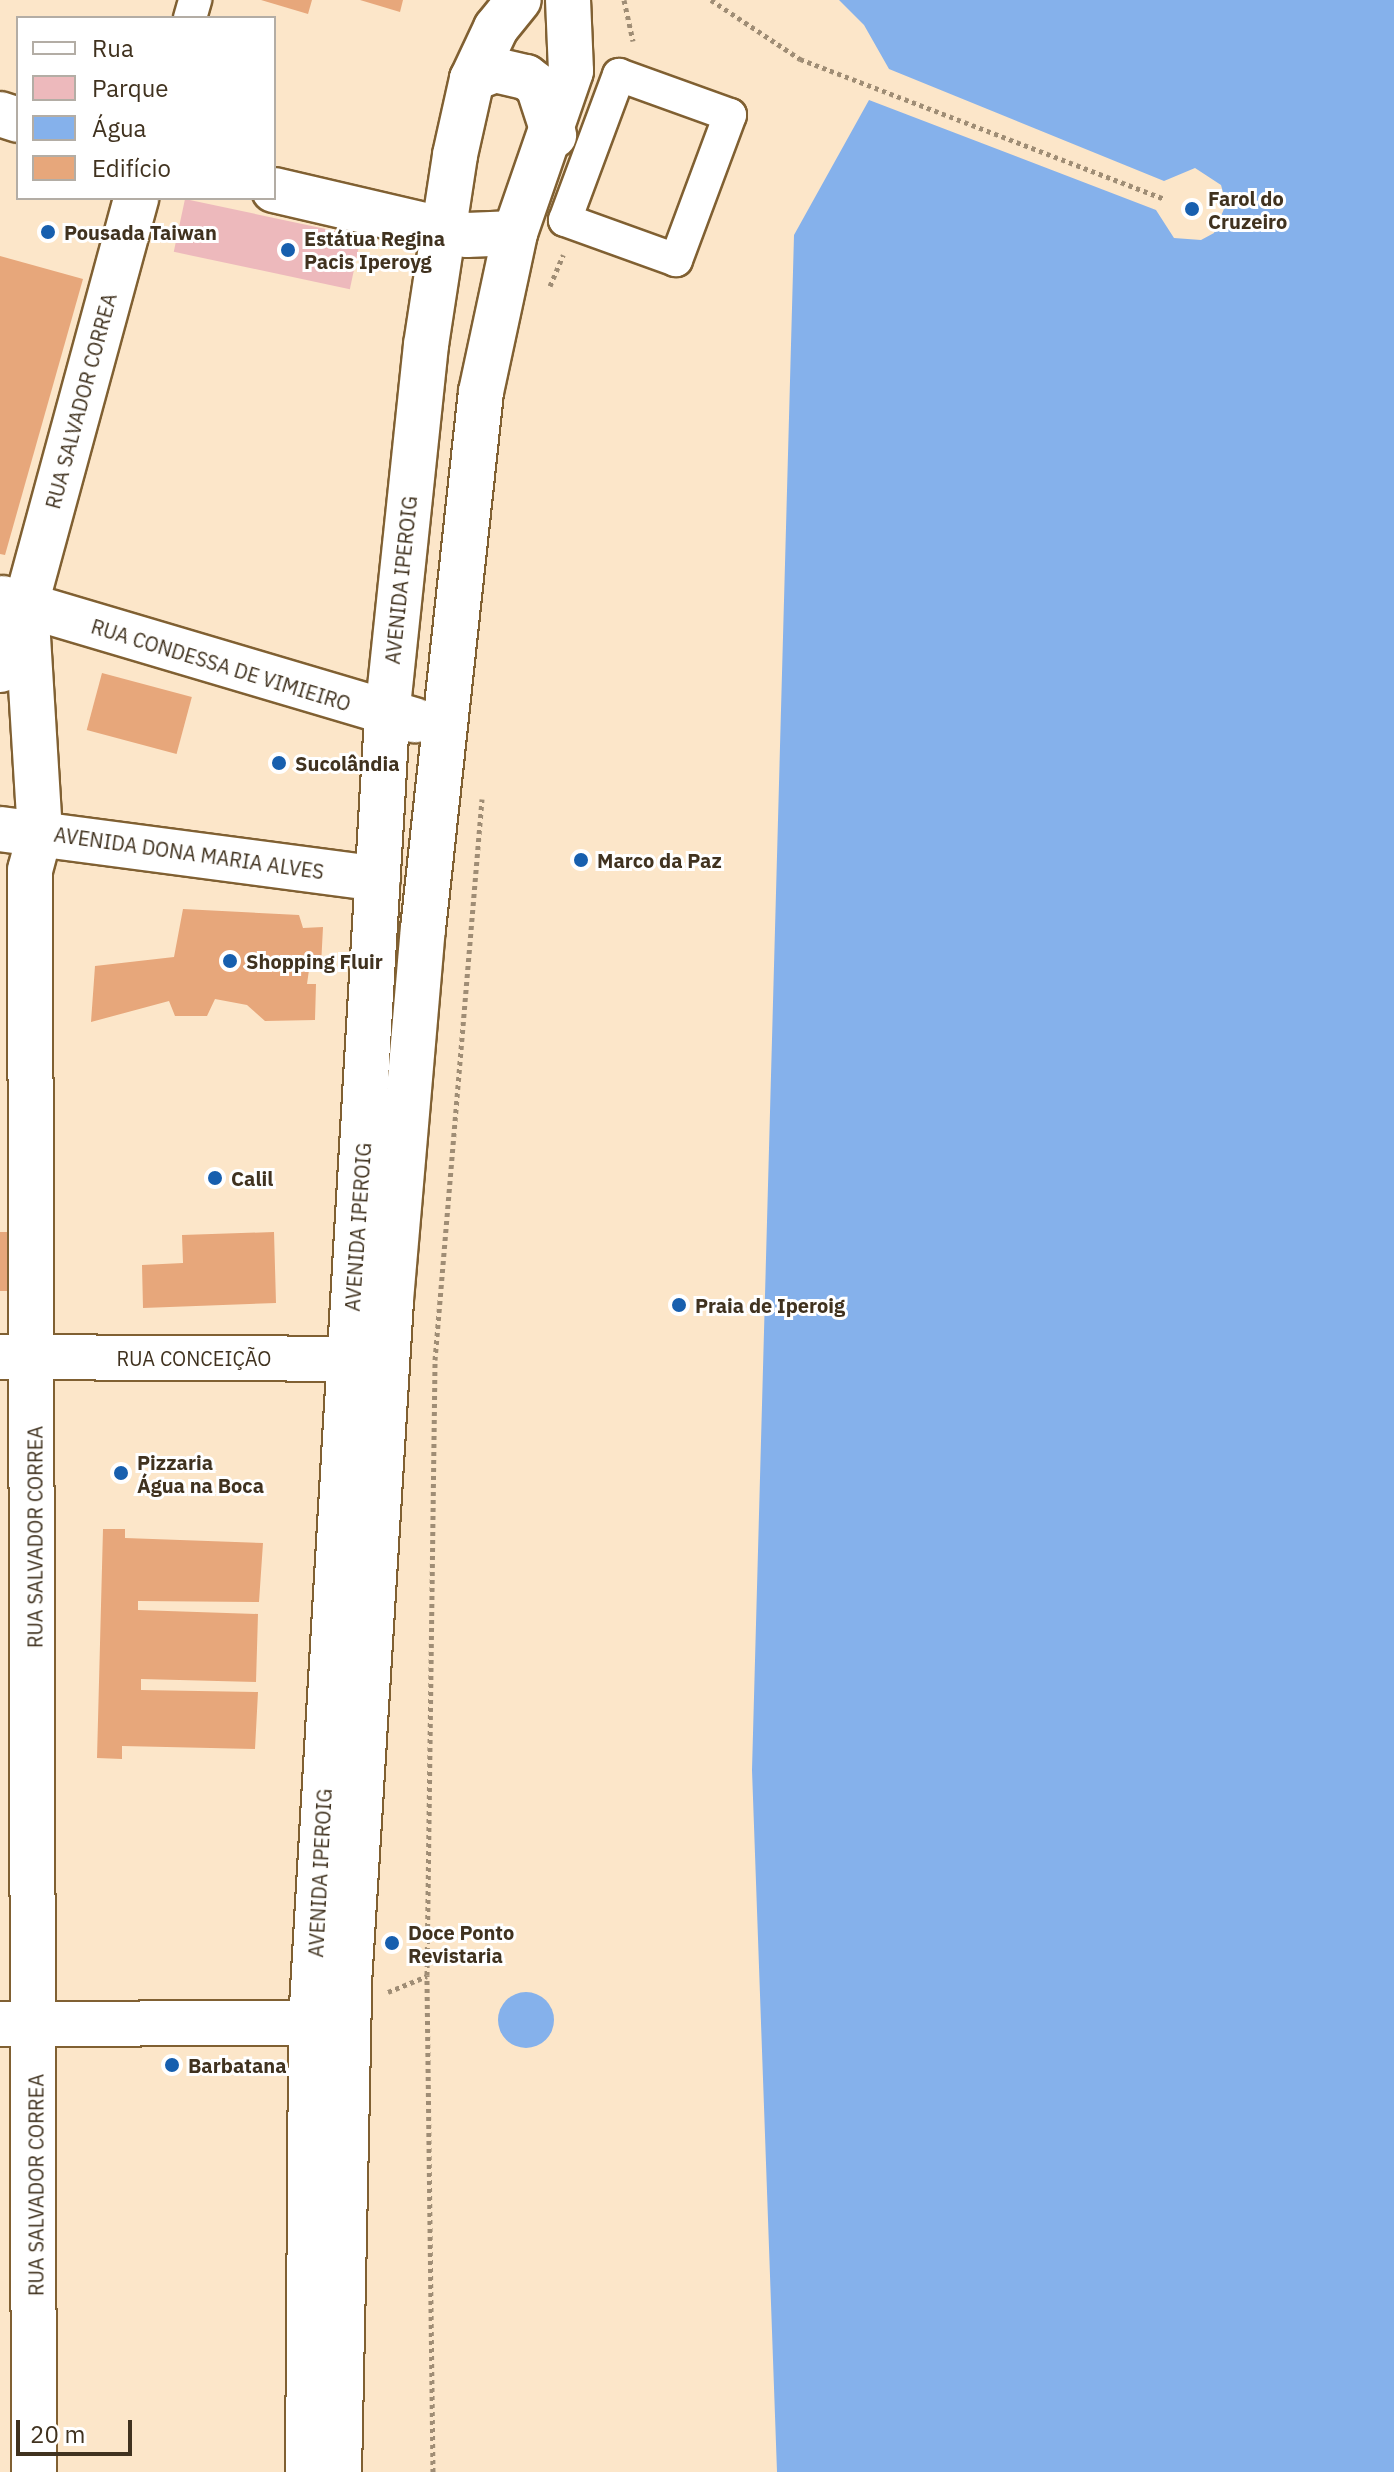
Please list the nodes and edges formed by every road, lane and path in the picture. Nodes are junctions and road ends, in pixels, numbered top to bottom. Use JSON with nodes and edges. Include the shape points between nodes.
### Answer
{"nodes":[{"id":1,"x":519,"y":0,"type":"edge"},
{"id":2,"x":568,"y":0,"type":"edge"},
{"id":3,"x":624,"y":0,"type":"edge"},
{"id":4,"x":711,"y":0,"type":"edge"},
{"id":5,"x":571,"y":71,"type":"junction"},
{"id":6,"x":472,"y":79,"type":"junction"},
{"id":7,"x":641,"y":84,"type":"junction"},
{"id":8,"x":554,"y":135,"type":"junction"},
{"id":9,"x":276,"y":190,"type":"edge"},
{"id":10,"x":1165,"y":199,"type":"dead end"},
{"id":11,"x":135,"y":200,"type":"edge"},
{"id":12,"x":593,"y":230,"type":"junction"},
{"id":13,"x":444,"y":231,"type":"junction"},
{"id":14,"x":515,"y":233,"type":"junction"},
{"id":15,"x":547,"y":298,"type":"dead end"},
{"id":16,"x":13,"y":601,"type":"edge"},
{"id":17,"x":0,"y":670,"type":"edge"},
{"id":18,"x":387,"y":716,"type":"junction"},
{"id":19,"x":443,"y":723,"type":"junction"},
{"id":20,"x":484,"y":782,"type":"dead end"},
{"id":21,"x":20,"y":831,"type":"edge"},
{"id":22,"x":378,"y":879,"type":"junction"},
{"id":23,"x":18,"y":1357,"type":"edge"},
{"id":24,"x":368,"y":1359,"type":"junction"},
{"id":25,"x":18,"y":2024,"type":"edge"},
{"id":26,"x":329,"y":2024,"type":"junction"},
{"id":27,"x":34,"y":2472,"type":"edge"},
{"id":28,"x":308,"y":2472,"type":"edge"},
{"id":29,"x":339,"y":2472,"type":"edge"},
{"id":30,"x":433,"y":2472,"type":"edge"}],
"edges":[{"from":1,"to":5,"type":"main road"},
{"from":1,"to":6,"type":"main road","name":"AVENIDA IPEROIG","via":[[496,28]]},
{"from":2,"to":5,"type":"main road","name":"AVENIDA IPEROIG"},
{"from":3,"to":7,"type":"path"},
{"from":4,"to":10,"type":"path","via":[[800,59]]},
{"from":5,"to":8,"type":"main road","name":"AVENIDA IPEROIG"},
{"from":6,"to":8,"type":"main road","via":[[495,70],[526,77],[538,86]]},
{"from":6,"to":13,"type":"main road","name":"AVENIDA IPEROIG"},
{"from":7,"to":12,"type":"street","via":[[619,75],[565,220]]},
{"from":7,"to":12,"type":"street","via":[[730,115],[676,260]]},
{"from":8,"to":14,"type":"main road","name":"AVENIDA IPEROIG"},
{"from":9,"to":13,"type":"main road"},
{"from":11,"to":16,"type":"main road","name":"RUA SALVADOR CORREA"},
{"from":12,"to":15,"type":"path","via":[[563,254]]},
{"from":13,"to":14,"type":"main road"},
{"from":13,"to":18,"type":"main road","name":"AVENIDA IPEROIG"},
{"from":14,"to":19,"type":"main road","name":"AVENIDA IPEROIG","via":[[481,392]]},
{"from":16,"to":17,"type":"main road","name":"RUA SALVADOR CORREA"},
{"from":16,"to":18,"type":"main road","name":"RUA CONDESSA DE VIMIEIRO"},
{"from":16,"to":21,"type":"main road","name":"RUA SALVADOR CORREA"},
{"from":18,"to":19,"type":"main road","name":"RUA CONDESSA DE VIMIEIRO"},
{"from":18,"to":22,"type":"main road","name":"AVENIDA IPEROIG"},
{"from":19,"to":24,"type":"main road","name":"AVENIDA IPEROIG"},
{"from":20,"to":30,"type":"path","via":[[435,1360],[427,1975]]},
{"from":21,"to":22,"type":"main road","name":"AVENIDA DONA MARIA ALVES"},
{"from":21,"to":23,"type":"main road","name":"RUA SALVADOR CORREA","via":[[30,870]]},
{"from":22,"to":24,"type":"main road","name":"AVENIDA IPEROIG"},
{"from":23,"to":24,"type":"main road","name":"RUA CONCEIÇÃO"},
{"from":23,"to":25,"type":"main road","name":"RUA SALVADOR CORREA"},
{"from":24,"to":26,"type":"main road","name":"AVENIDA IPEROIG"},
{"from":25,"to":26,"type":"main road"},
{"from":25,"to":27,"type":"main road","name":"RUA SALVADOR CORREA"},
{"from":26,"to":28,"type":"main road","name":"AVENIDA IPEROIG"},
{"from":26,"to":29,"type":"main road","name":"AVENIDA IPEROIG"}]}
